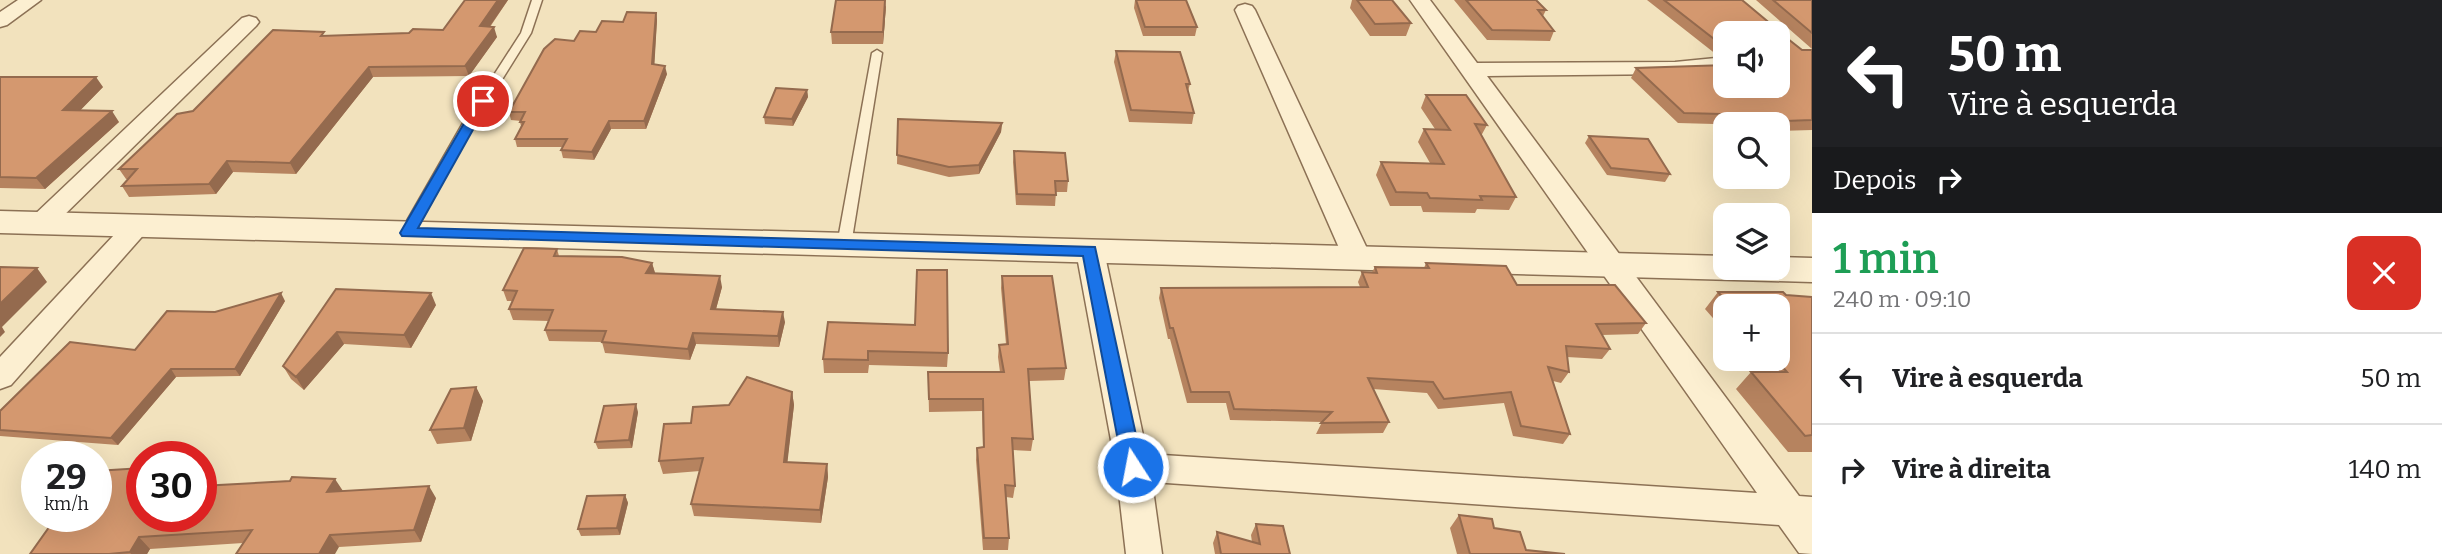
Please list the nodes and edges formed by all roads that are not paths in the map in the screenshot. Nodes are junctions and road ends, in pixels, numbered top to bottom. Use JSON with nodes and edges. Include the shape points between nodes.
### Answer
{"nodes":[{"id":1,"x":31,"y":0,"type":"edge"},
{"id":2,"x":537,"y":0,"type":"edge"},
{"id":3,"x":1420,"y":0,"type":"edge"},
{"id":4,"x":1245,"y":10,"type":"dead end"},
{"id":5,"x":0,"y":21,"type":"edge"},
{"id":6,"x":249,"y":22,"type":"dead end"},
{"id":7,"x":877,"y":53,"type":"dead end"},
{"id":8,"x":1713,"y":64,"type":"edge"},
{"id":9,"x":1470,"y":70,"type":"junction"},
{"id":10,"x":0,"y":222,"type":"edge"},
{"id":11,"x":41,"y":223,"type":"junction"},
{"id":12,"x":138,"y":225,"type":"junction"},
{"id":13,"x":407,"y":233,"type":"junction"},
{"id":14,"x":844,"y":245,"type":"junction"},
{"id":15,"x":1090,"y":251,"type":"junction"},
{"id":16,"x":1357,"y":257,"type":"junction"},
{"id":17,"x":1611,"y":264,"type":"junction"},
{"id":18,"x":1713,"y":268,"type":"edge"},
{"id":19,"x":1790,"y":269,"type":"edge"},
{"id":20,"x":1812,"y":270,"type":"edge"},
{"id":21,"x":0,"y":377,"type":"edge"},
{"id":22,"x":1133,"y":467,"type":"junction"},
{"id":23,"x":1801,"y":512,"type":"edge"},
{"id":24,"x":1812,"y":542,"type":"edge"},
{"id":25,"x":1144,"y":554,"type":"edge"}],
"edges":[{"from":1,"to":5,"type":"street"},
{"from":2,"to":13,"type":"lane","via":[[526,33]]},
{"from":3,"to":9,"type":"street"},
{"from":4,"to":16,"type":"street"},
{"from":6,"to":11,"type":"street"},
{"from":7,"to":14,"type":"lane"},
{"from":8,"to":9,"type":"street"},
{"from":9,"to":17,"type":"street"},
{"from":10,"to":11,"type":"street"},
{"from":11,"to":12,"type":"street"},
{"from":12,"to":13,"type":"street"},
{"from":12,"to":21,"type":"street"},
{"from":13,"to":14,"type":"street"},
{"from":14,"to":15,"type":"street"},
{"from":15,"to":16,"type":"street"},
{"from":15,"to":22,"type":"street"},
{"from":16,"to":17,"type":"street"},
{"from":17,"to":18,"type":"street"},
{"from":17,"to":23,"type":"street"},
{"from":19,"to":20,"type":"street"},
{"from":22,"to":23,"type":"street"},
{"from":22,"to":25,"type":"street"},
{"from":23,"to":24,"type":"street"}]}
